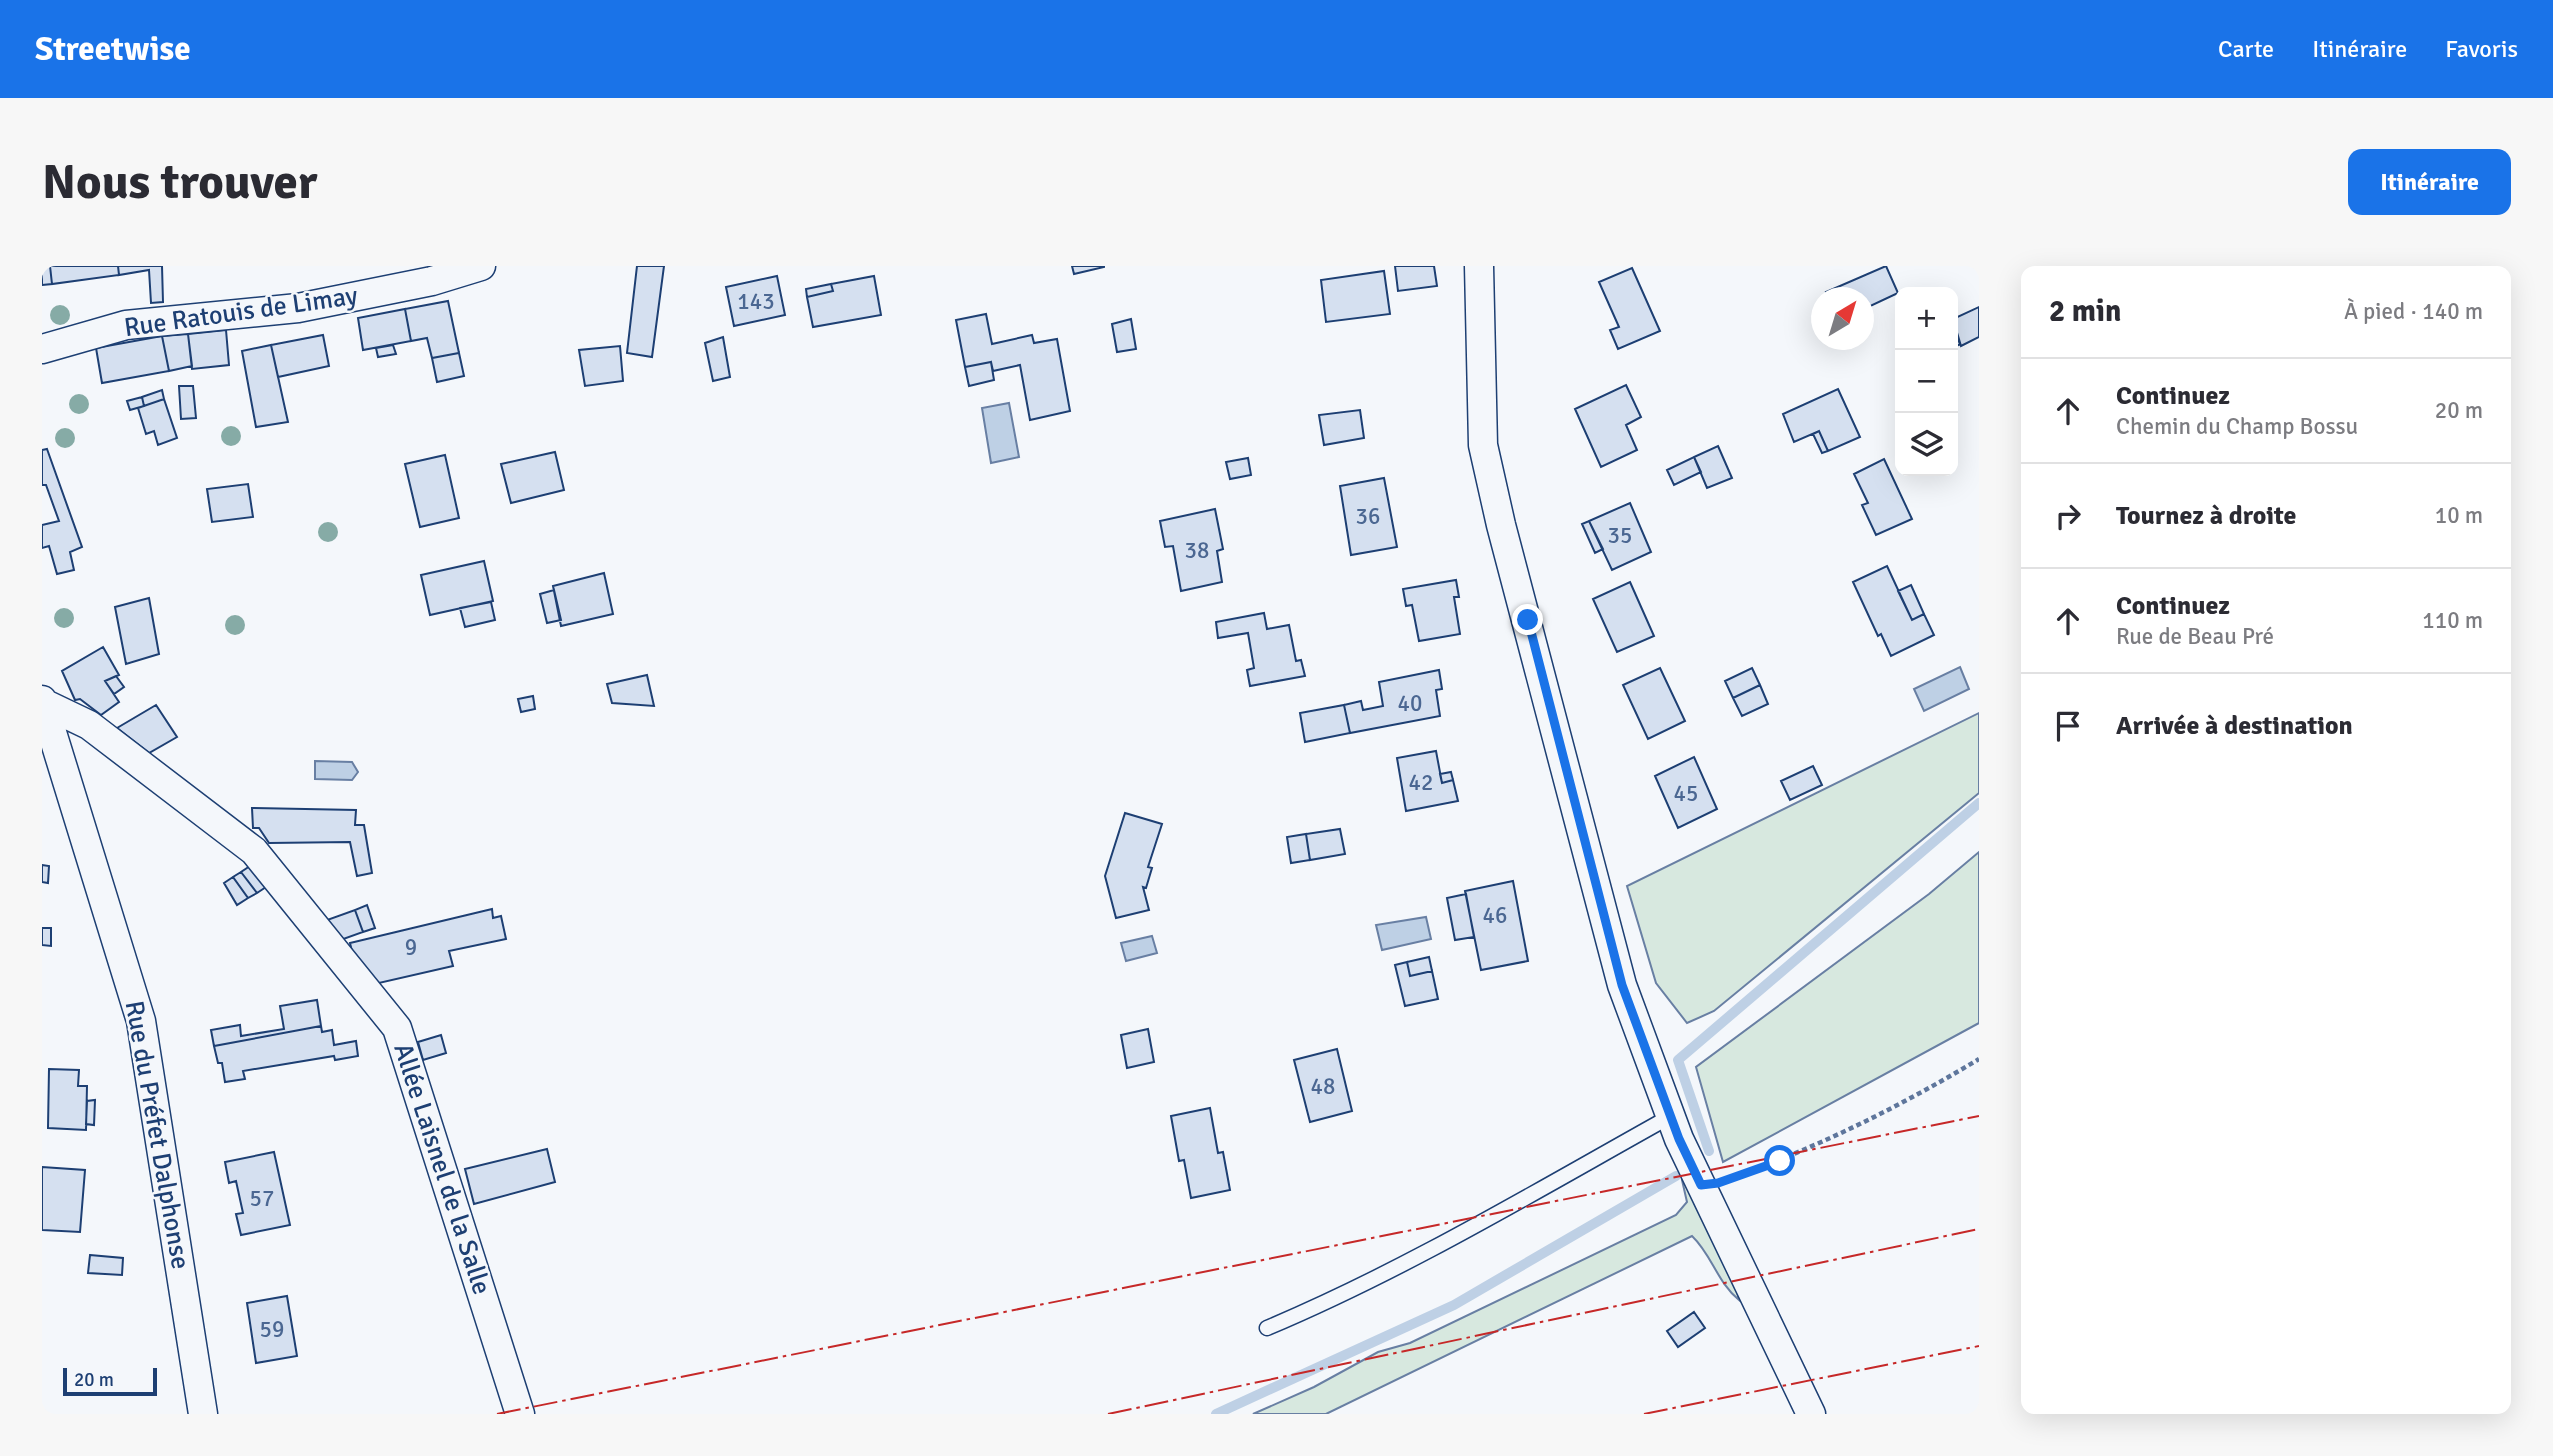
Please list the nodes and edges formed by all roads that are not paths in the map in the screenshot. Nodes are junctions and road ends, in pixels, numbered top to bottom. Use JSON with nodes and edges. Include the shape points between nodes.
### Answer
{"nodes":[{"id":1,"x":481,"y":266,"type":"edge"},
{"id":2,"x":1479,"y":266,"type":"edge"},
{"id":3,"x":42,"y":349,"type":"edge"},
{"id":4,"x":42,"y":702,"type":"edge"},
{"id":5,"x":1675,"y":1127,"type":"junction"},
{"id":6,"x":1266,"y":1328,"type":"dead end"},
{"id":7,"x":203,"y":1414,"type":"edge"},
{"id":8,"x":520,"y":1414,"type":"edge"},
{"id":9,"x":1811,"y":1414,"type":"edge"}],
"edges":[{"from":1,"to":3,"type":"street","name":"Rue Ratouis de Limay","via":[[432,281],[298,308],[126,326]]},
{"from":2,"to":5,"type":"street","via":[[1483,445],[1498,512],[1622,985]]},
{"from":4,"to":7,"type":"street","name":"Rue du Préfet Dalphonse","via":[[141,1021]]},
{"from":4,"to":8,"type":"street","name":"Allée Laisnel de la Salle","via":[[89,724],[254,851],[397,1028]]},
{"from":5,"to":6,"type":"lane","via":[[1333,1300]]},
{"from":5,"to":9,"type":"street"}]}
